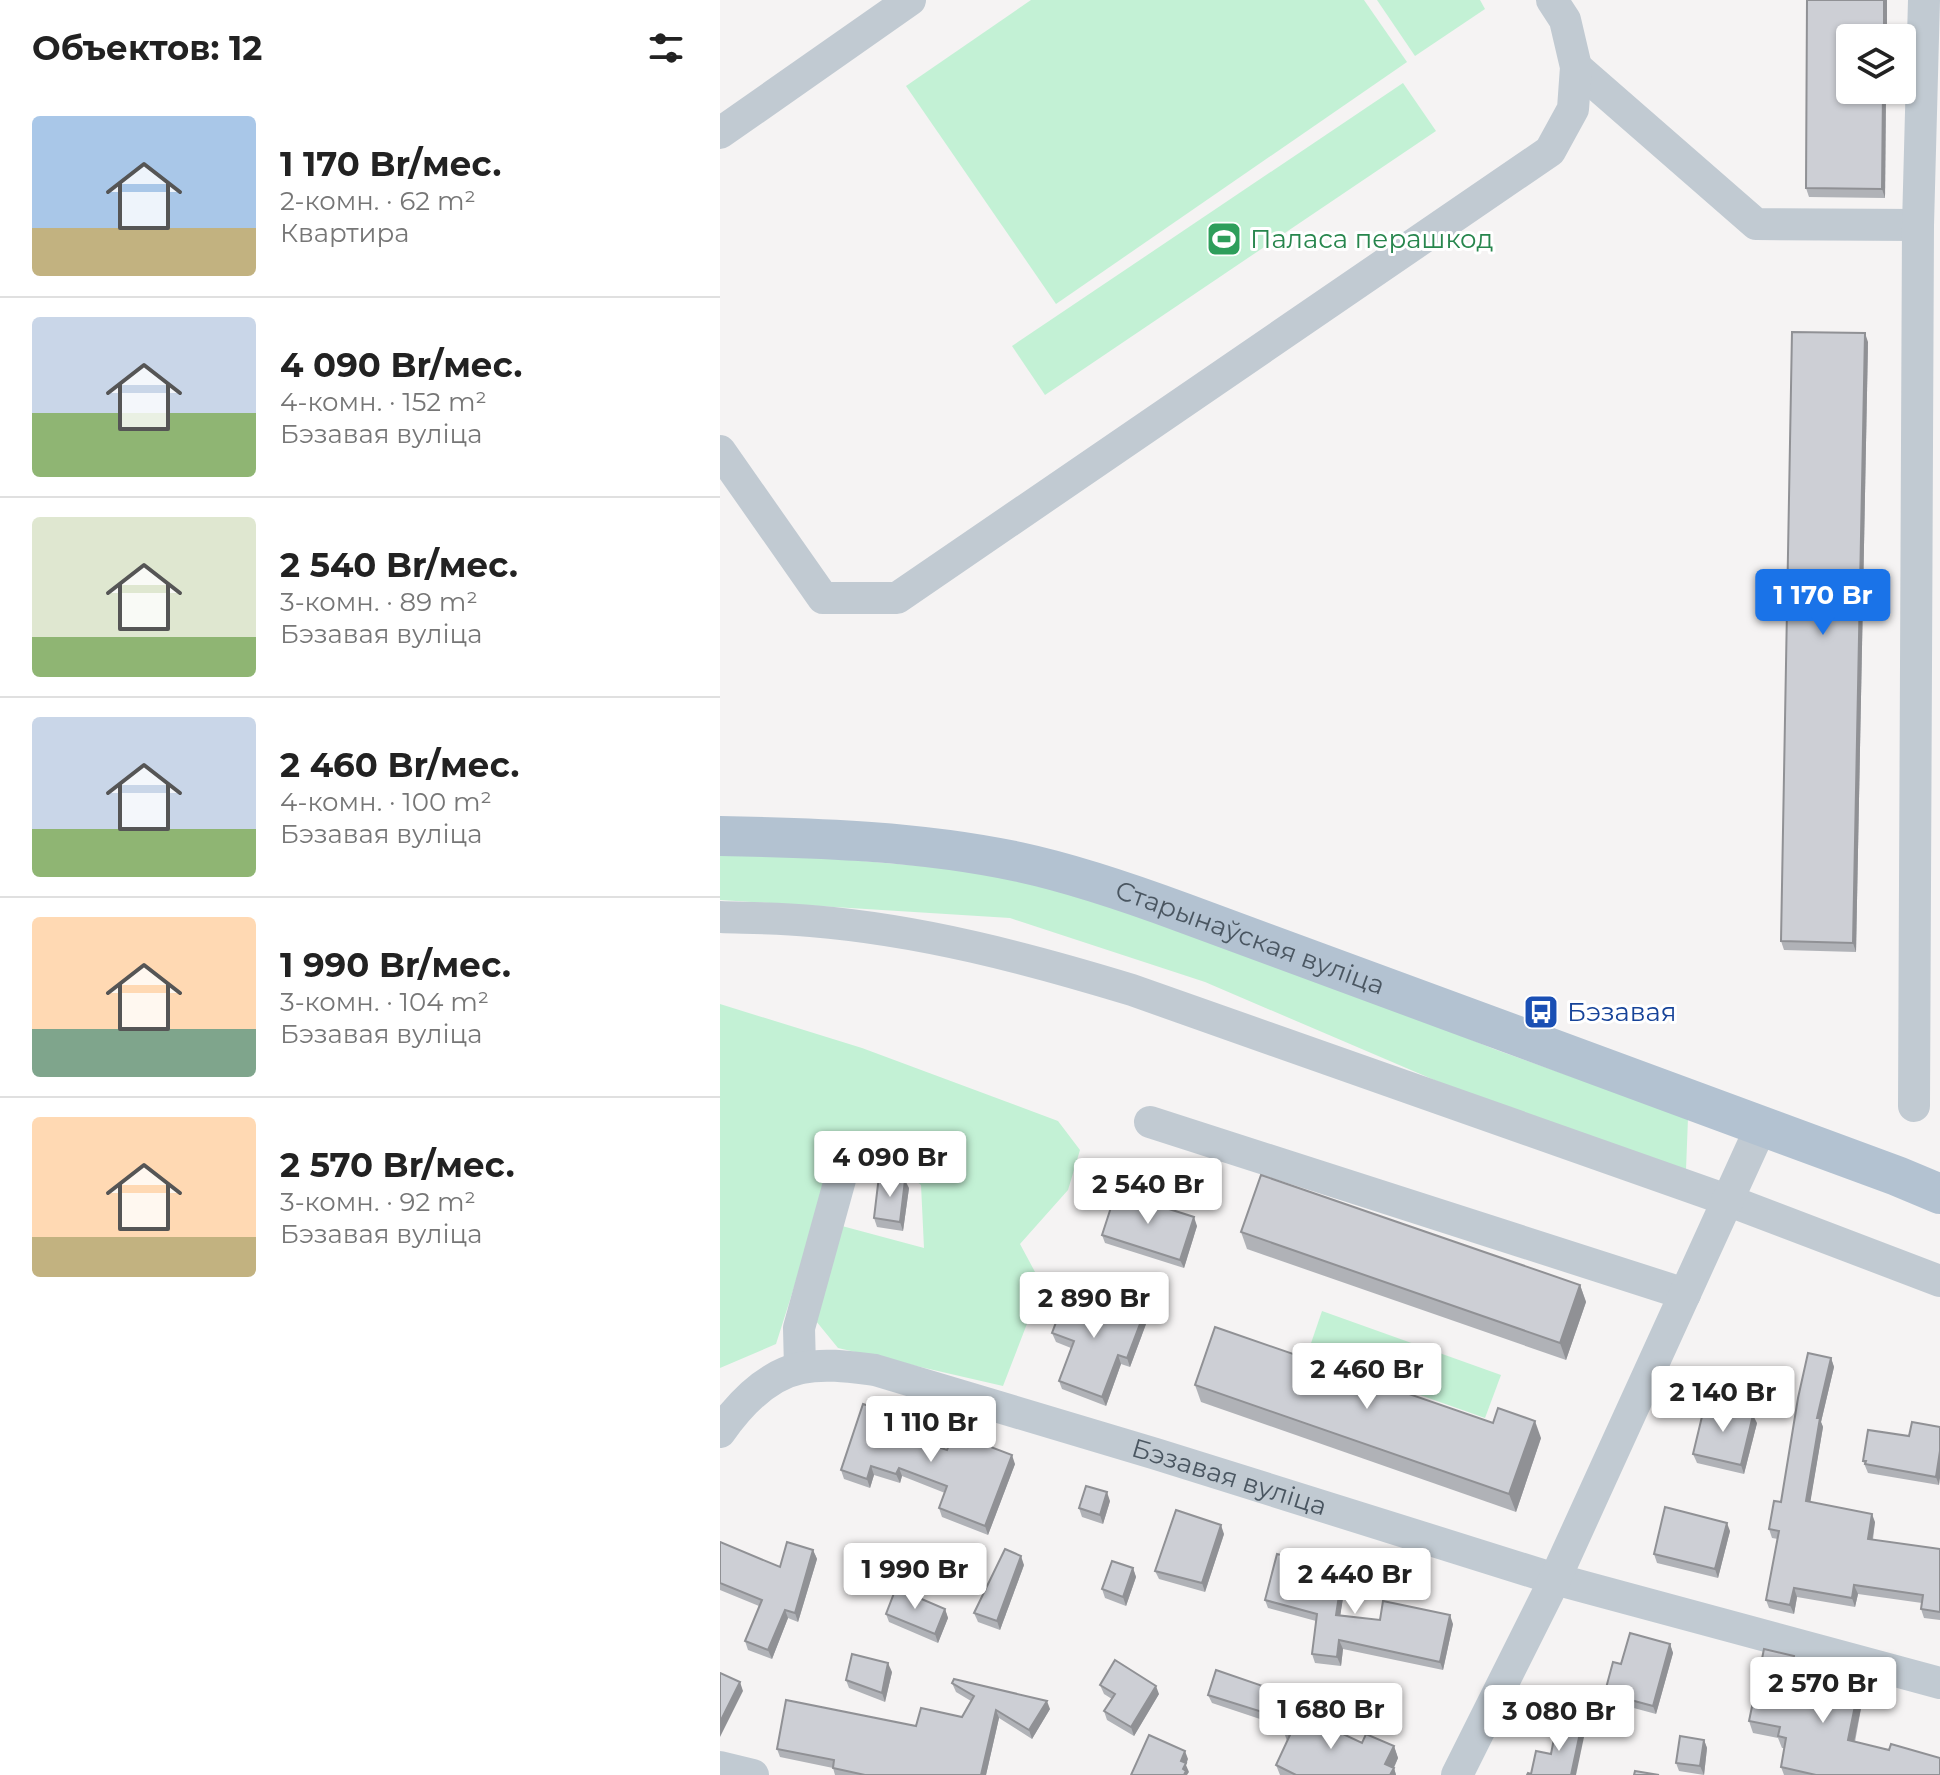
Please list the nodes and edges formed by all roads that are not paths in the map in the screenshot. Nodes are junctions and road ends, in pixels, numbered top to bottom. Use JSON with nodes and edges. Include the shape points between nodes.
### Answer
{"nodes":[{"id":1,"x":910,"y":0,"type":"edge"},
{"id":2,"x":1552,"y":0,"type":"edge"},
{"id":3,"x":1924,"y":0,"type":"edge"},
{"id":4,"x":1576,"y":67,"type":"junction"},
{"id":5,"x":720,"y":133,"type":"edge"},
{"id":6,"x":1918,"y":225,"type":"junction"},
{"id":7,"x":1929,"y":307,"type":"edge"},
{"id":8,"x":720,"y":451,"type":"edge"},
{"id":9,"x":720,"y":836,"type":"edge"},
{"id":10,"x":720,"y":917,"type":"edge"},
{"id":11,"x":1914,"y":1106,"type":"dead end"},
{"id":12,"x":1150,"y":1122,"type":"dead end"},
{"id":13,"x":1761,"y":1127,"type":"junction"},
{"id":14,"x":849,"y":1147,"type":"dead end"},
{"id":15,"x":1940,"y":1194,"type":"edge"},
{"id":16,"x":1727,"y":1200,"type":"junction"},
{"id":17,"x":1940,"y":1281,"type":"edge"},
{"id":18,"x":1685,"y":1294,"type":"junction"},
{"id":19,"x":800,"y":1368,"type":"junction"},
{"id":20,"x":720,"y":1432,"type":"edge"},
{"id":21,"x":1555,"y":1579,"type":"junction"},
{"id":22,"x":1940,"y":1683,"type":"edge"},
{"id":23,"x":720,"y":1767,"type":"edge"},
{"id":24,"x":753,"y":1775,"type":"edge"},
{"id":25,"x":1457,"y":1775,"type":"edge"}],
"edges":[{"from":1,"to":5,"type":"street"},
{"from":2,"to":4,"type":"street","via":[[1565,20]]},
{"from":3,"to":6,"type":"street"},
{"from":4,"to":6,"type":"street","via":[[1756,224]]},
{"from":4,"to":8,"type":"street","via":[[1573,109],[1550,151],[897,598],[823,598]]},
{"from":6,"to":7,"type":"street"},
{"from":7,"to":11,"type":"street"},
{"from":9,"to":13,"type":"main road","name":"Старынаўская вуліца","via":[[902,845],[1056,871]]},
{"from":10,"to":16,"type":"street","via":[[898,932],[1046,964]]},
{"from":12,"to":18,"type":"street"},
{"from":13,"to":15,"type":"main road","name":"Старынаўская вуліца"},
{"from":13,"to":16,"type":"street"},
{"from":14,"to":19,"type":"street","via":[[799,1328]]},
{"from":16,"to":17,"type":"street"},
{"from":16,"to":18,"type":"street"},
{"from":18,"to":21,"type":"street"},
{"from":19,"to":20,"type":"street","name":"Бэзавая вуліца","via":[[754,1394]]},
{"from":19,"to":21,"type":"street","name":"Бэзавая вуліца","via":[[875,1370]]},
{"from":21,"to":22,"type":"street","name":"Бэзавая вуліца"},
{"from":21,"to":25,"type":"street"},
{"from":23,"to":24,"type":"street"}]}
